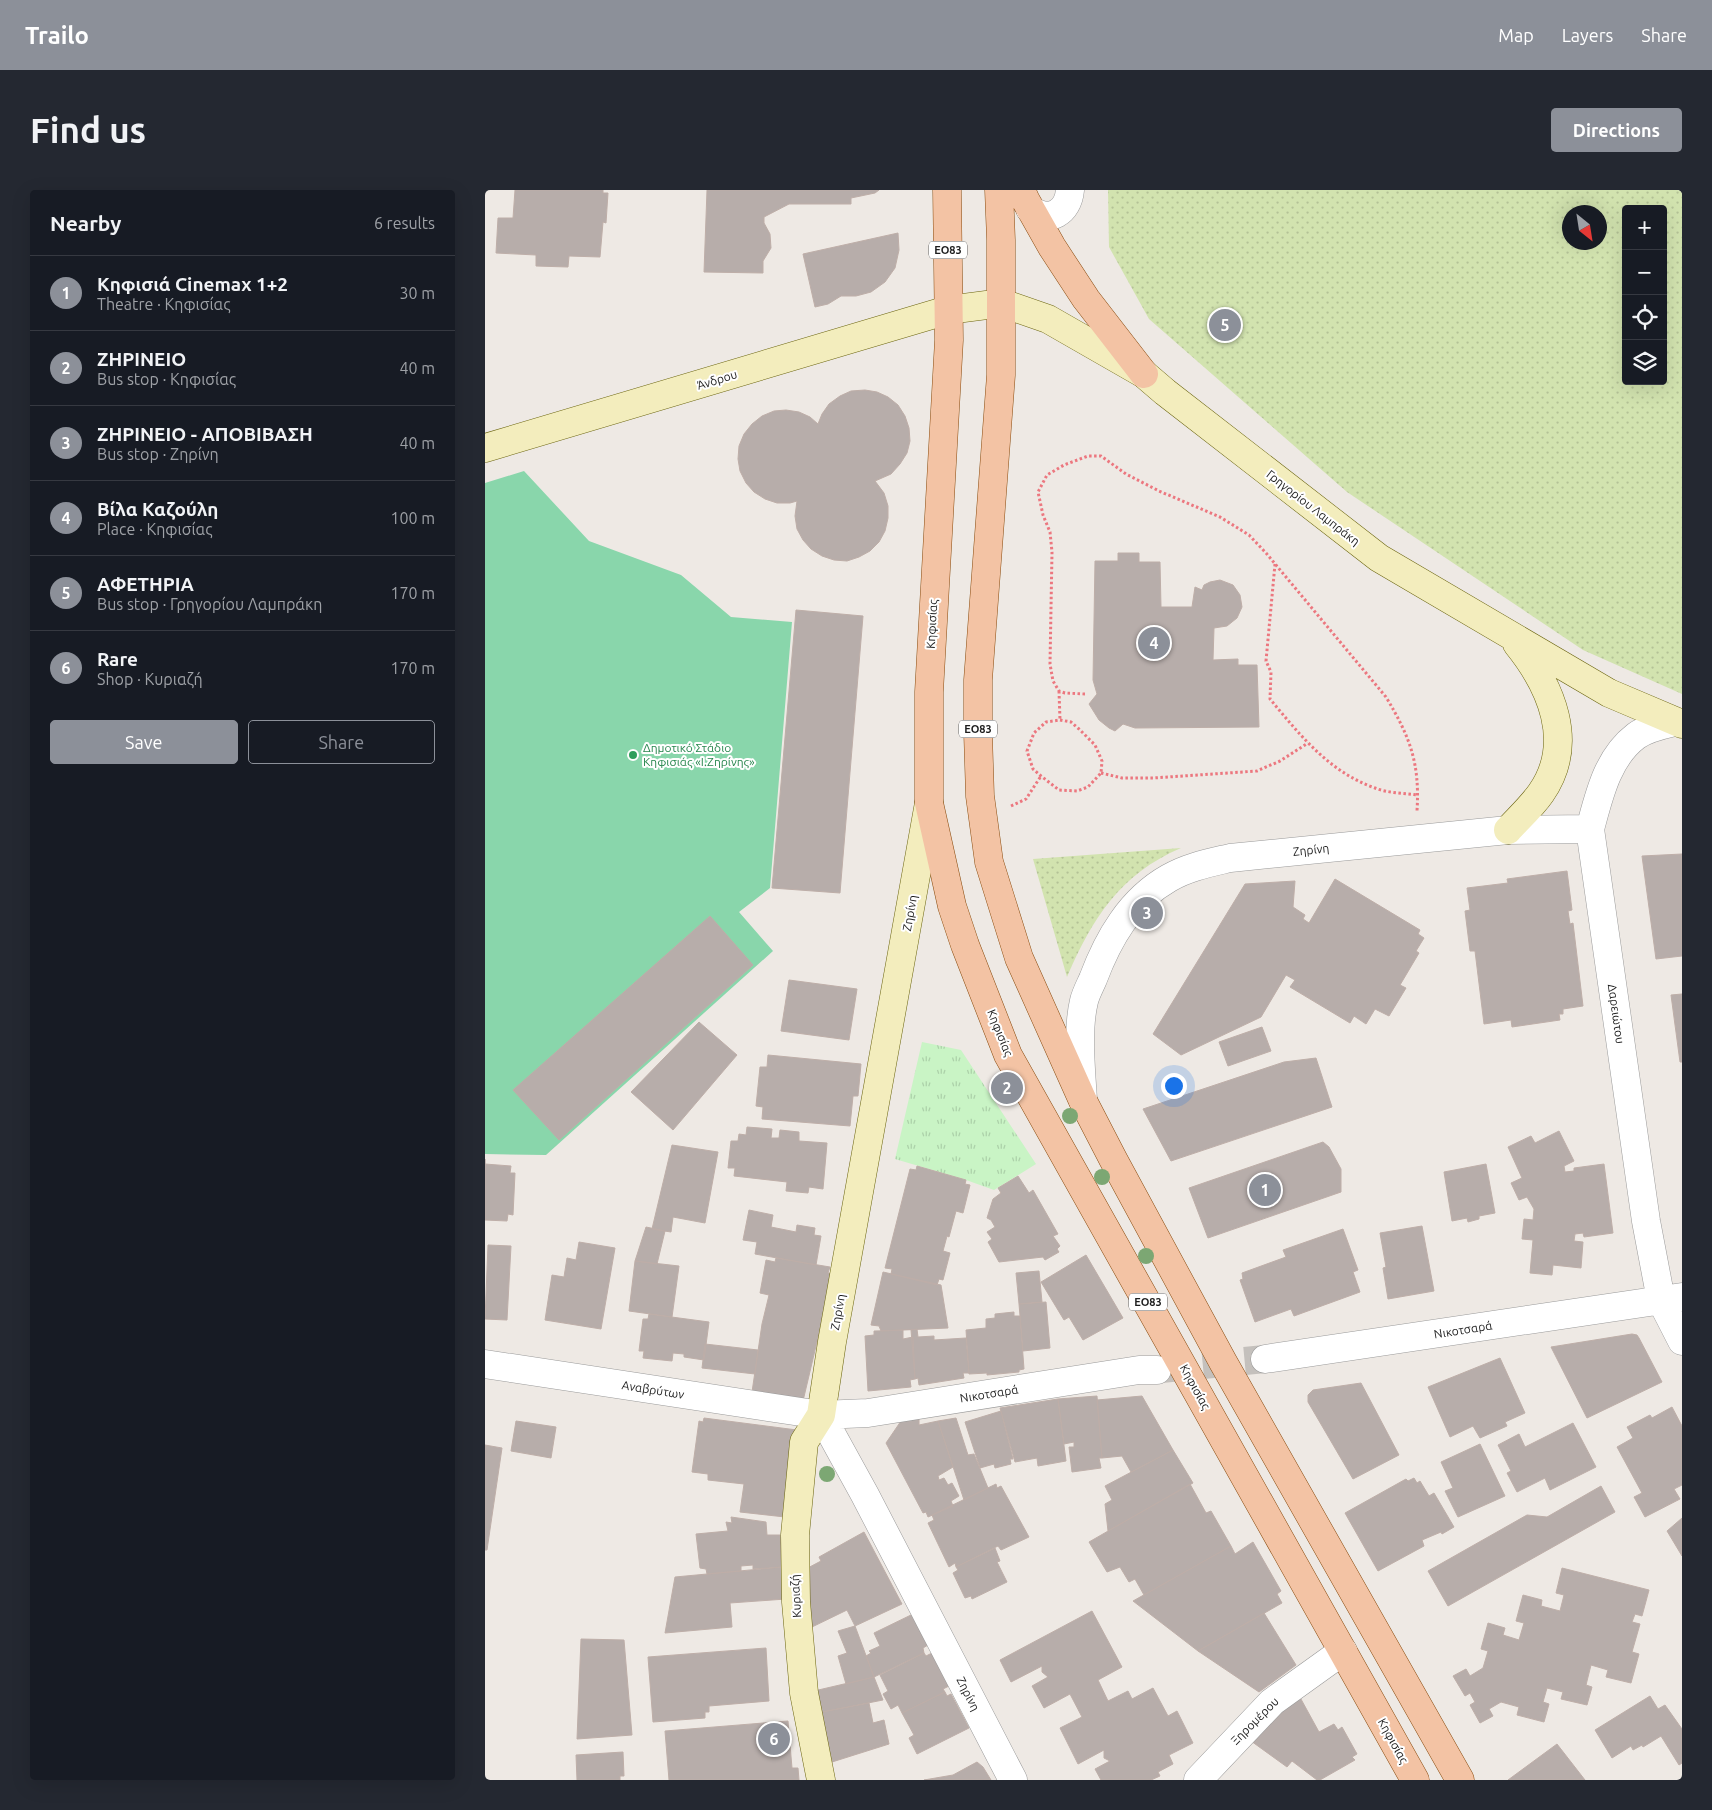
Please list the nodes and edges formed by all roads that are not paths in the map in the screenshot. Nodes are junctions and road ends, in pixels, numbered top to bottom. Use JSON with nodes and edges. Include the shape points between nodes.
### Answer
{"nodes":[{"id":1,"x":947,"y":190,"type":"edge"},
{"id":2,"x":999,"y":190,"type":"edge"},
{"id":3,"x":1070,"y":190,"type":"edge"},
{"id":4,"x":1026,"y":200,"type":"edge"},
{"id":5,"x":1002,"y":303,"type":"junction"},
{"id":6,"x":948,"y":310,"type":"junction"},
{"id":7,"x":1144,"y":374,"type":"junction"},
{"id":8,"x":485,"y":448,"type":"edge"},
{"id":9,"x":1509,"y":635,"type":"junction"},
{"id":10,"x":1679,"y":723,"type":"edge"},
{"id":11,"x":929,"y":803,"type":"junction"},
{"id":12,"x":1590,"y":829,"type":"junction"},
{"id":13,"x":1508,"y":830,"type":"junction"},
{"id":14,"x":1083,"y":1101,"type":"junction"},
{"id":15,"x":1671,"y":1298,"type":"edge"},
{"id":16,"x":1682,"y":1341,"type":"edge"},
{"id":17,"x":1265,"y":1358,"type":"tunnel mouth"},
{"id":18,"x":485,"y":1364,"type":"edge"},
{"id":19,"x":1157,"y":1370,"type":"tunnel mouth"},
{"id":20,"x":821,"y":1415,"type":"junction"},
{"id":21,"x":1343,"y":1651,"type":"junction"},
{"id":22,"x":821,"y":1780,"type":"edge"},
{"id":23,"x":1013,"y":1780,"type":"edge"},
{"id":24,"x":1198,"y":1780,"type":"edge"},
{"id":25,"x":1415,"y":1780,"type":"edge"},
{"id":26,"x":1460,"y":1780,"type":"edge"}],
"edges":[{"from":1,"to":6,"type":"main road","name":"Κηφισίας","number":"ΕΟ83"},
{"from":2,"to":5,"type":"main road","number":"ΕΟ83"},
{"from":3,"to":4,"type":"street","via":[[1067,205],[1055,214],[1040,215]]},
{"from":4,"to":7,"type":"main road","via":[[1077,286]]},
{"from":5,"to":6,"type":"street","name":"Γρηγορίου Λαμπράκη"},
{"from":5,"to":7,"type":"street","name":"Γρηγορίου Λαμπράκη","via":[[1048,319]]},
{"from":5,"to":14,"type":"main road","number":"ΕΟ83","via":[[1001,375],[978,680],[980,796],[989,862],[1019,958]]},
{"from":6,"to":8,"type":"street","name":"Άνδρου"},
{"from":6,"to":11,"type":"main road","name":"Κηφισίας","number":"ΕΟ83","via":[[929,692]]},
{"from":7,"to":9,"type":"street","name":"Γρηγορίου Λαμπράκη","via":[[1379,558]]},
{"from":9,"to":10,"type":"street","name":"Γρηγορίου Λαμπράκη","via":[[1609,693]]},
{"from":9,"to":13,"type":"street","via":[[1543,682],[1556,717],[1559,749],[1542,792]]},
{"from":10,"to":12,"type":"street","name":"Δαρειώτου","via":[[1654,727],[1635,736],[1616,757],[1602,786]]},
{"from":11,"to":20,"type":"street","name":"Ζηρίνη"},
{"from":11,"to":21,"type":"main road","name":"Κηφισίας","number":"ΕΟ83","via":[[957,922],[1008,1055]]},
{"from":12,"to":13,"type":"street","name":"Ζηρίνη"},
{"from":12,"to":15,"type":"street","name":"Δαρειώτου","via":[[1646,1221]]},
{"from":13,"to":14,"type":"street","name":"Ζηρίνη","via":[[1230,858],[1195,866],[1169,878],[1131,909],[1099,961],[1084,1001],[1080,1046]]},
{"from":14,"to":26,"type":"main road","number":"ΕΟ83","via":[[1223,1362]]},
{"from":15,"to":16,"type":"street","name":"Δαρειώτου"},
{"from":15,"to":17,"type":"street","name":"Νικοτσαρά"},
{"from":18,"to":20,"type":"street","name":"Αναβρύτων"},
{"from":19,"to":20,"type":"street","name":"Νικοτσαρά","via":[[1139,1370],[868,1413]]},
{"from":20,"to":22,"type":"street","name":"Κυριαζή","via":[[804,1442],[795,1536],[796,1602],[805,1693]]},
{"from":20,"to":23,"type":"street","name":"Ζηρίνη"},
{"from":21,"to":24,"type":"street","name":"Ξηρομέρου","via":[[1272,1702]]},
{"from":21,"to":25,"type":"main road","name":"Κηφισίας","number":"ΕΟ83"}]}
